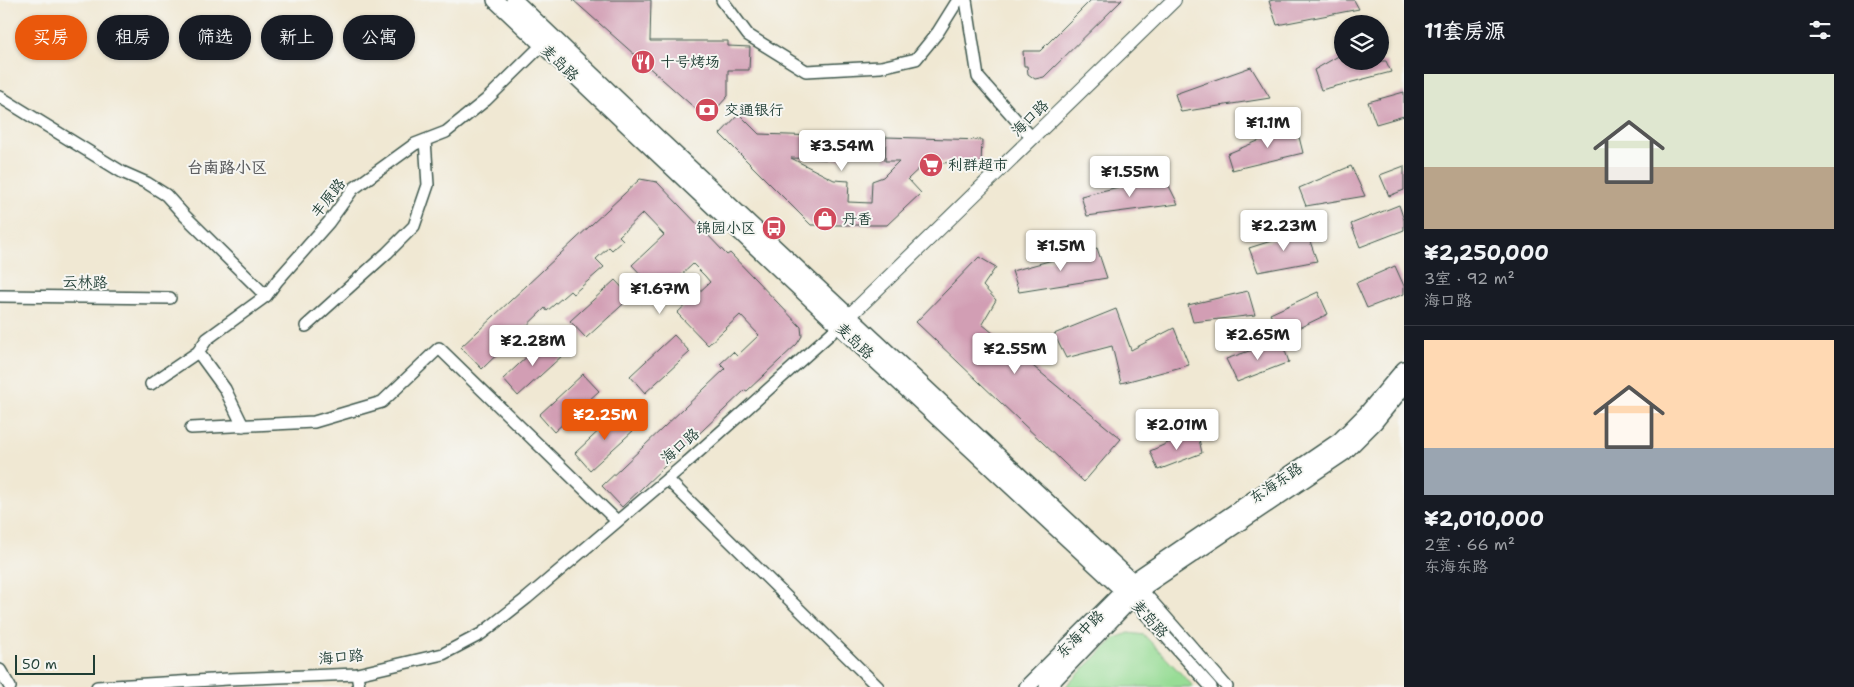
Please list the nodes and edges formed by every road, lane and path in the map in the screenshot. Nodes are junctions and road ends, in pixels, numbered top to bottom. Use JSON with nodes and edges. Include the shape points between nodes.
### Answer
{"nodes":[{"id":1,"x":495,"y":0,"type":"edge"},
{"id":2,"x":514,"y":0,"type":"edge"},
{"id":3,"x":722,"y":0,"type":"edge"},
{"id":4,"x":958,"y":0,"type":"edge"},
{"id":5,"x":966,"y":0,"type":"edge"},
{"id":6,"x":1174,"y":0,"type":"edge"},
{"id":7,"x":542,"y":45,"type":"junction"},
{"id":8,"x":0,"y":97,"type":"edge"},
{"id":9,"x":1032,"y":138,"type":"junction"},
{"id":10,"x":425,"y":140,"type":"junction"},
{"id":11,"x":0,"y":296,"type":"edge"},
{"id":12,"x":266,"y":296,"type":"junction"},
{"id":13,"x":170,"y":298,"type":"dead end"},
{"id":14,"x":844,"y":321,"type":"junction"},
{"id":15,"x":306,"y":326,"type":"dead end"},
{"id":16,"x":198,"y":352,"type":"junction"},
{"id":17,"x":1404,"y":369,"type":"edge"},
{"id":18,"x":151,"y":384,"type":"dead end"},
{"id":19,"x":1404,"y":386,"type":"edge"},
{"id":20,"x":243,"y":426,"type":"junction"},
{"id":21,"x":191,"y":428,"type":"dead end"},
{"id":22,"x":667,"y":479,"type":"junction"},
{"id":23,"x":617,"y":521,"type":"junction"},
{"id":24,"x":1132,"y":590,"type":"junction"},
{"id":25,"x":0,"y":670,"type":"edge"},
{"id":26,"x":357,"y":674,"type":"junction"},
{"id":27,"x":10,"y":687,"type":"edge"},
{"id":28,"x":97,"y":687,"type":"edge"},
{"id":29,"x":359,"y":687,"type":"edge"},
{"id":30,"x":878,"y":687,"type":"edge"},
{"id":31,"x":1027,"y":687,"type":"edge"},
{"id":32,"x":1047,"y":687,"type":"edge"},
{"id":33,"x":1211,"y":687,"type":"edge"},
{"id":34,"x":1227,"y":687,"type":"edge"}],
"edges":[{"from":1,"to":7,"type":"main road","name":"麦岛路"},
{"from":2,"to":14,"type":"main road","name":"麦岛路"},
{"from":3,"to":4,"type":"street","via":[[748,35],[806,71],[881,67],[916,59]]},
{"from":5,"to":9,"type":"street","via":[[978,77]]},
{"from":6,"to":9,"type":"street","name":"海口路"},
{"from":7,"to":10,"type":"street","name":"丰原路","via":[[486,100],[446,132]]},
{"from":7,"to":14,"type":"main road","name":"麦岛路"},
{"from":8,"to":12,"type":"street","via":[[122,172],[166,195]]},
{"from":9,"to":14,"type":"street","name":"海口路"},
{"from":10,"to":12,"type":"street","name":"丰原路","via":[[354,189]]},
{"from":10,"to":15,"type":"street","via":[[428,185],[414,226]]},
{"from":11,"to":13,"type":"street","name":"云林路"},
{"from":12,"to":16,"type":"street","name":"丰原路","via":[[208,339]]},
{"from":14,"to":22,"type":"street","name":"海口路"},
{"from":14,"to":24,"type":"main road","name":"麦岛路"},
{"from":16,"to":18,"type":"street","name":"丰原路"},
{"from":16,"to":20,"type":"street","via":[[225,389]]},
{"from":17,"to":24,"type":"main road","name":"东海东路","via":[[1339,441]]},
{"from":19,"to":24,"type":"main road","name":"东海东路","via":[[1345,452]]},
{"from":20,"to":21,"type":"street"},
{"from":20,"to":23,"type":"street","via":[[314,422],[382,402],[439,348]]},
{"from":22,"to":23,"type":"street","name":"海口路"},
{"from":22,"to":30,"type":"street"},
{"from":23,"to":26,"type":"street","name":"海口路","via":[[481,634],[443,654]]},
{"from":24,"to":31,"type":"main road","name":"东海中路"},
{"from":24,"to":32,"type":"main road","name":"东海中路"},
{"from":24,"to":33,"type":"street","name":"麦岛路"},
{"from":24,"to":34,"type":"street","name":"麦岛路"},
{"from":25,"to":27,"type":"street"},
{"from":26,"to":28,"type":"street","name":"海口路"},
{"from":26,"to":29,"type":"street"}]}
